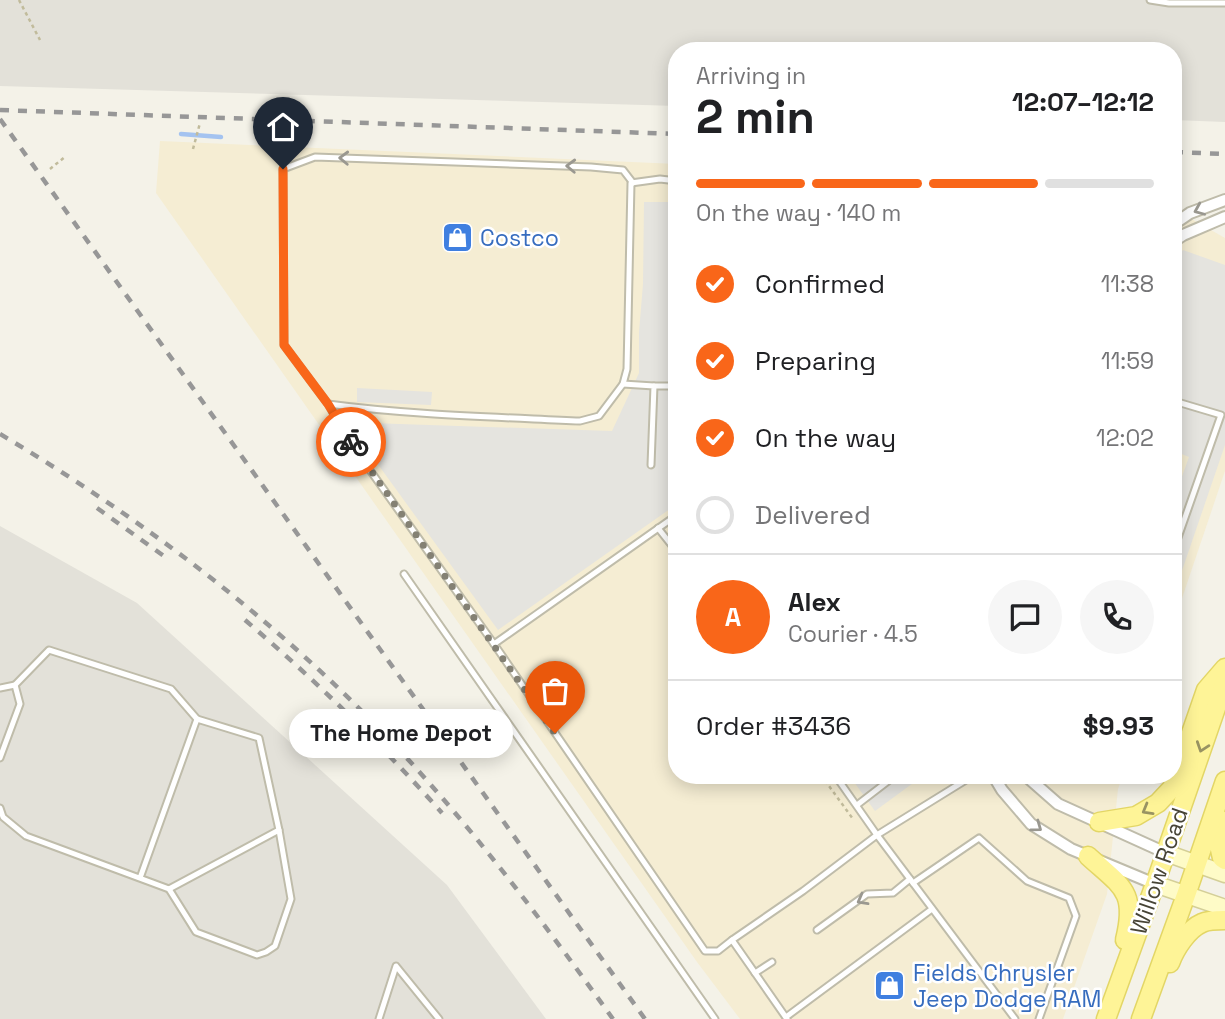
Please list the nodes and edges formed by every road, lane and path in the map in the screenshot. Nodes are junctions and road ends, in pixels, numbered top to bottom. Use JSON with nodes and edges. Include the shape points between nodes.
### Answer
{"nodes":[{"id":1,"x":19,"y":0,"type":"edge"},
{"id":2,"x":1150,"y":0,"type":"edge"},
{"id":3,"x":1225,"y":3,"type":"edge"},
{"id":4,"x":40,"y":40,"type":"dead end"},
{"id":5,"x":200,"y":123,"type":"dead end"},
{"id":6,"x":193,"y":149,"type":"dead end"},
{"id":7,"x":66,"y":156,"type":"dead end"},
{"id":8,"x":50,"y":169,"type":"dead end"},
{"id":9,"x":668,"y":180,"type":"edge"},
{"id":10,"x":633,"y":183,"type":"junction"},
{"id":11,"x":1225,"y":200,"type":"edge"},
{"id":12,"x":1225,"y":217,"type":"edge"},
{"id":13,"x":1182,"y":218,"type":"edge"},
{"id":14,"x":1182,"y":236,"type":"edge"},
{"id":15,"x":623,"y":384,"type":"junction"},
{"id":16,"x":654,"y":386,"type":"junction"},
{"id":17,"x":668,"y":386,"type":"edge"},
{"id":18,"x":1182,"y":403,"type":"edge"},
{"id":19,"x":328,"y":404,"type":"junction"},
{"id":20,"x":651,"y":465,"type":"dead end"},
{"id":21,"x":668,"y":522,"type":"edge"},
{"id":22,"x":1182,"y":526,"type":"edge"},
{"id":23,"x":659,"y":528,"type":"junction"},
{"id":24,"x":668,"y":540,"type":"edge"},
{"id":25,"x":404,"y":574,"type":"dead end"},
{"id":26,"x":494,"y":644,"type":"junction"},
{"id":27,"x":1225,"y":668,"type":"edge"},
{"id":28,"x":1225,"y":682,"type":"edge"},
{"id":29,"x":15,"y":685,"type":"junction"},
{"id":30,"x":0,"y":688,"type":"edge"},
{"id":31,"x":197,"y":719,"type":"junction"},
{"id":32,"x":0,"y":758,"type":"edge"},
{"id":33,"x":1182,"y":759,"type":"edge"},
{"id":34,"x":828,"y":784,"type":"edge"},
{"id":35,"x":841,"y":784,"type":"edge"},
{"id":36,"x":884,"y":784,"type":"edge"},
{"id":37,"x":959,"y":784,"type":"edge"},
{"id":38,"x":998,"y":784,"type":"edge"},
{"id":39,"x":1035,"y":784,"type":"edge"},
{"id":40,"x":1173,"y":784,"type":"edge"},
{"id":41,"x":1224,"y":784,"type":"edge"},
{"id":42,"x":856,"y":806,"type":"junction"},
{"id":43,"x":0,"y":808,"type":"edge"},
{"id":44,"x":853,"y":819,"type":"dead end"},
{"id":45,"x":1099,"y":822,"type":"junction"},
{"id":46,"x":279,"y":830,"type":"junction"},
{"id":47,"x":877,"y":835,"type":"junction"},
{"id":48,"x":1166,"y":853,"type":"junction"},
{"id":49,"x":1088,"y":856,"type":"junction"},
{"id":50,"x":1225,"y":860,"type":"edge"},
{"id":51,"x":1197,"y":864,"type":"junction"},
{"id":52,"x":1225,"y":874,"type":"edge"},
{"id":53,"x":140,"y":878,"type":"junction"},
{"id":54,"x":912,"y":881,"type":"junction"},
{"id":55,"x":1155,"y":884,"type":"junction"},
{"id":56,"x":169,"y":889,"type":"junction"},
{"id":57,"x":1186,"y":895,"type":"junction"},
{"id":58,"x":1225,"y":908,"type":"edge"},
{"id":59,"x":932,"y":909,"type":"junction"},
{"id":60,"x":1225,"y":920,"type":"edge"},
{"id":61,"x":817,"y":930,"type":"dead end"},
{"id":62,"x":732,"y":940,"type":"junction"},
{"id":63,"x":772,"y":962,"type":"dead end"},
{"id":64,"x":755,"y":973,"type":"junction"},
{"id":65,"x":786,"y":1018,"type":"edge"},
{"id":66,"x":379,"y":1019,"type":"edge"},
{"id":67,"x":439,"y":1019,"type":"edge"},
{"id":68,"x":715,"y":1019,"type":"edge"},
{"id":69,"x":1014,"y":1019,"type":"edge"},
{"id":70,"x":1039,"y":1019,"type":"edge"},
{"id":71,"x":1100,"y":1019,"type":"edge"},
{"id":72,"x":1106,"y":1019,"type":"edge"},
{"id":73,"x":1141,"y":1019,"type":"edge"},
{"id":74,"x":1150,"y":1019,"type":"edge"}],
"edges":[{"from":1,"to":4,"type":"path"},
{"from":2,"to":3,"type":"lane"},
{"from":5,"to":6,"type":"path"},
{"from":7,"to":8,"type":"path"},
{"from":9,"to":10,"type":"lane"},
{"from":10,"to":15,"type":"lane"},
{"from":10,"to":19,"type":"lane","one_way":true,"via":[[623,170],[591,167],[315,157],[283,169],[284,345]]},
{"from":11,"to":13,"type":"street","one_way":true},
{"from":12,"to":14,"type":"street"},
{"from":15,"to":16,"type":"lane"},
{"from":15,"to":19,"type":"lane","via":[[599,416],[580,421]]},
{"from":16,"to":17,"type":"lane"},
{"from":16,"to":20,"type":"lane"},
{"from":18,"to":22,"type":"lane","via":[[1221,415]]},
{"from":19,"to":26,"type":"lane","via":[[352,445]]},
{"from":21,"to":23,"type":"lane"},
{"from":23,"to":24,"type":"lane"},
{"from":23,"to":26,"type":"lane"},
{"from":25,"to":68,"type":"lane"},
{"from":26,"to":62,"type":"lane","via":[[705,951],[718,951]]},
{"from":27,"to":33,"type":"main road","one_way":true,"via":[[1206,690]]},
{"from":28,"to":48,"type":"main road","name":"Willow Road","one_way":true},
{"from":29,"to":30,"type":"lane"},
{"from":29,"to":31,"type":"lane","via":[[48,650],[171,689]]},
{"from":29,"to":32,"type":"lane","via":[[20,704]]},
{"from":31,"to":46,"type":"lane","via":[[259,738]]},
{"from":31,"to":53,"type":"lane"},
{"from":34,"to":44,"type":"path"},
{"from":35,"to":42,"type":"lane"},
{"from":36,"to":42,"type":"lane"},
{"from":37,"to":47,"type":"lane"},
{"from":38,"to":49,"type":"street","one_way":true,"via":[[1031,824]]},
{"from":39,"to":45,"type":"street","via":[[1058,804]]},
{"from":40,"to":45,"type":"main road","one_way":true,"via":[[1157,803],[1136,816]]},
{"from":41,"to":50,"type":"main road","via":[[1217,833]]},
{"from":41,"to":51,"type":"main road","name":"Willow Road"},
{"from":42,"to":47,"type":"lane"},
{"from":43,"to":53,"type":"lane","via":[[3,817],[26,836]]},
{"from":45,"to":48,"type":"street"},
{"from":46,"to":56,"type":"lane"},
{"from":46,"to":56,"type":"lane","via":[[290,899],[275,946],[266,953],[257,955],[196,932]]},
{"from":47,"to":54,"type":"lane"},
{"from":47,"to":62,"type":"lane"},
{"from":48,"to":51,"type":"main road"},
{"from":48,"to":55,"type":"main road","name":"Willow Road"},
{"from":49,"to":55,"type":"street"},
{"from":49,"to":71,"type":"main road","via":[[1124,889],[1130,904],[1116,974]]},
{"from":51,"to":52,"type":"main road"},
{"from":51,"to":57,"type":"main road","name":"Willow Road"},
{"from":53,"to":56,"type":"lane"},
{"from":54,"to":59,"type":"lane"},
{"from":54,"to":61,"type":"lane","one_way":true,"via":[[893,893],[867,894]]},
{"from":54,"to":70,"type":"lane","via":[[979,838],[1027,881],[1069,898],[1076,916]]},
{"from":55,"to":57,"type":"main road"},
{"from":55,"to":72,"type":"main road","name":"Willow Road"},
{"from":57,"to":58,"type":"main road"},
{"from":57,"to":73,"type":"main road","name":"Willow Road"},
{"from":59,"to":65,"type":"lane"},
{"from":59,"to":69,"type":"lane"},
{"from":60,"to":74,"type":"main road","via":[[1203,922],[1191,931],[1174,954]]},
{"from":62,"to":64,"type":"lane"},
{"from":63,"to":64,"type":"lane"},
{"from":64,"to":65,"type":"lane"},
{"from":66,"to":67,"type":"lane","via":[[396,966]]}]}
